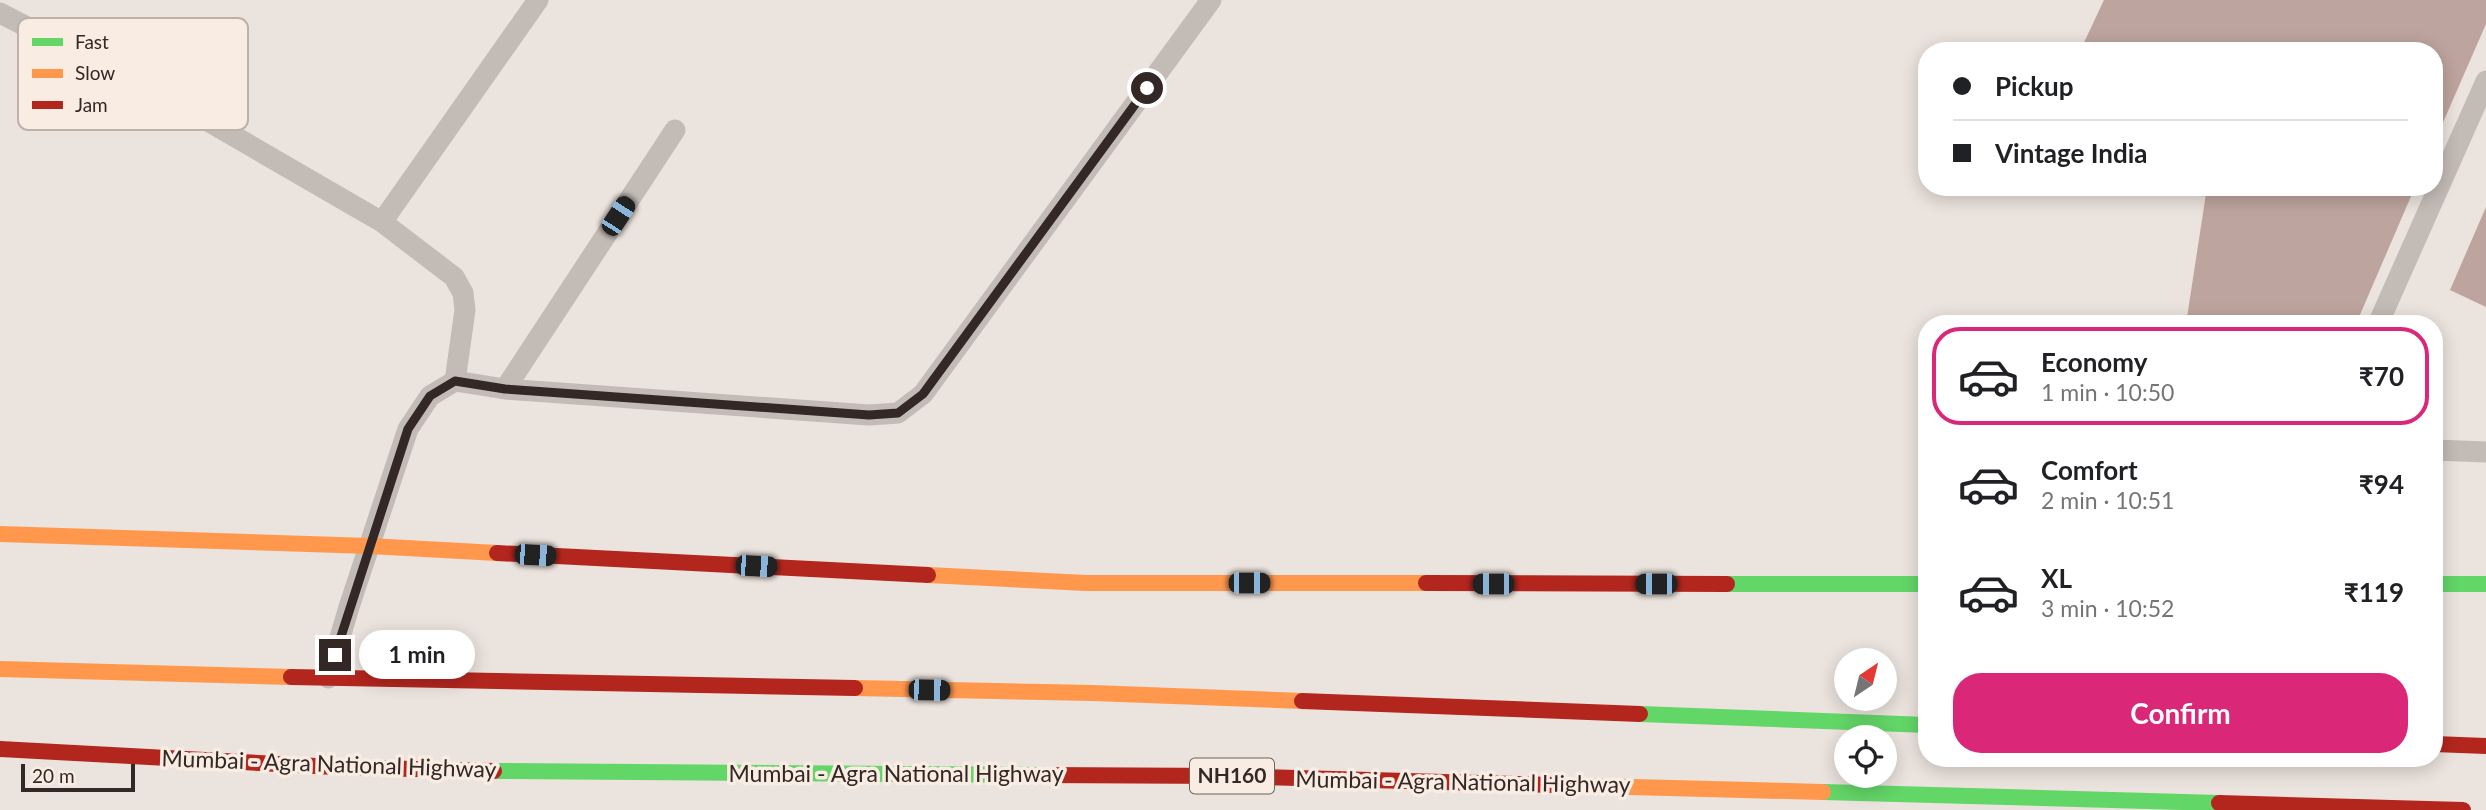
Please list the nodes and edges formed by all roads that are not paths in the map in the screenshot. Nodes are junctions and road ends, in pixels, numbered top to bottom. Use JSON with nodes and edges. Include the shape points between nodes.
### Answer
{"nodes":[{"id":1,"x":538,"y":0,"type":"edge"},
{"id":2,"x":1211,"y":0,"type":"edge"},
{"id":3,"x":0,"y":13,"type":"edge"},
{"id":4,"x":18,"y":22,"type":"edge"},
{"id":5,"x":2486,"y":81,"type":"edge"},
{"id":6,"x":222,"y":130,"type":"edge"},
{"id":7,"x":675,"y":130,"type":"dead end"},
{"id":8,"x":2443,"y":178,"type":"edge"},
{"id":9,"x":2435,"y":196,"type":"edge"},
{"id":10,"x":382,"y":222,"type":"junction"},
{"id":11,"x":2382,"y":315,"type":"edge"},
{"id":12,"x":455,"y":381,"type":"junction"},
{"id":13,"x":505,"y":389,"type":"junction"},
{"id":14,"x":2443,"y":450,"type":"edge"},
{"id":15,"x":2486,"y":452,"type":"edge"},
{"id":16,"x":0,"y":534,"type":"edge"},
{"id":17,"x":370,"y":546,"type":"junction"},
{"id":18,"x":1918,"y":584,"type":"edge"},
{"id":19,"x":2443,"y":584,"type":"edge"},
{"id":20,"x":2486,"y":584,"type":"edge"},
{"id":21,"x":0,"y":669,"type":"edge"},
{"id":22,"x":328,"y":678,"type":"junction"},
{"id":23,"x":1918,"y":725,"type":"edge"},
{"id":24,"x":2443,"y":744,"type":"edge"},
{"id":25,"x":2486,"y":746,"type":"edge"},
{"id":26,"x":0,"y":748,"type":"edge"},
{"id":27,"x":2463,"y":810,"type":"edge"}],
"edges":[{"from":1,"to":10,"type":"lane"},
{"from":2,"to":13,"type":"lane","via":[[923,394],[898,413],[869,415]]},
{"from":3,"to":4,"type":"lane"},
{"from":5,"to":8,"type":"lane"},
{"from":6,"to":10,"type":"lane"},
{"from":7,"to":13,"type":"lane"},
{"from":9,"to":11,"type":"lane"},
{"from":10,"to":12,"type":"lane","via":[[454,277],[463,293],[465,310]]},
{"from":12,"to":13,"type":"lane"},
{"from":12,"to":17,"type":"lane","via":[[430,396],[408,429]]},
{"from":14,"to":15,"type":"lane"},
{"from":16,"to":17,"type":"main road"},
{"from":17,"to":18,"type":"main road","via":[[1086,583]]},
{"from":17,"to":22,"type":"lane"},
{"from":19,"to":20,"type":"main road"},
{"from":21,"to":22,"type":"main road"},
{"from":22,"to":23,"type":"main road","via":[[1093,693]]},
{"from":24,"to":25,"type":"main road"},
{"from":26,"to":27,"type":"main road","name":"Mumbai - Agra National Highway","number":"NH160","via":[[335,767],[566,773],[1226,776]]}]}
